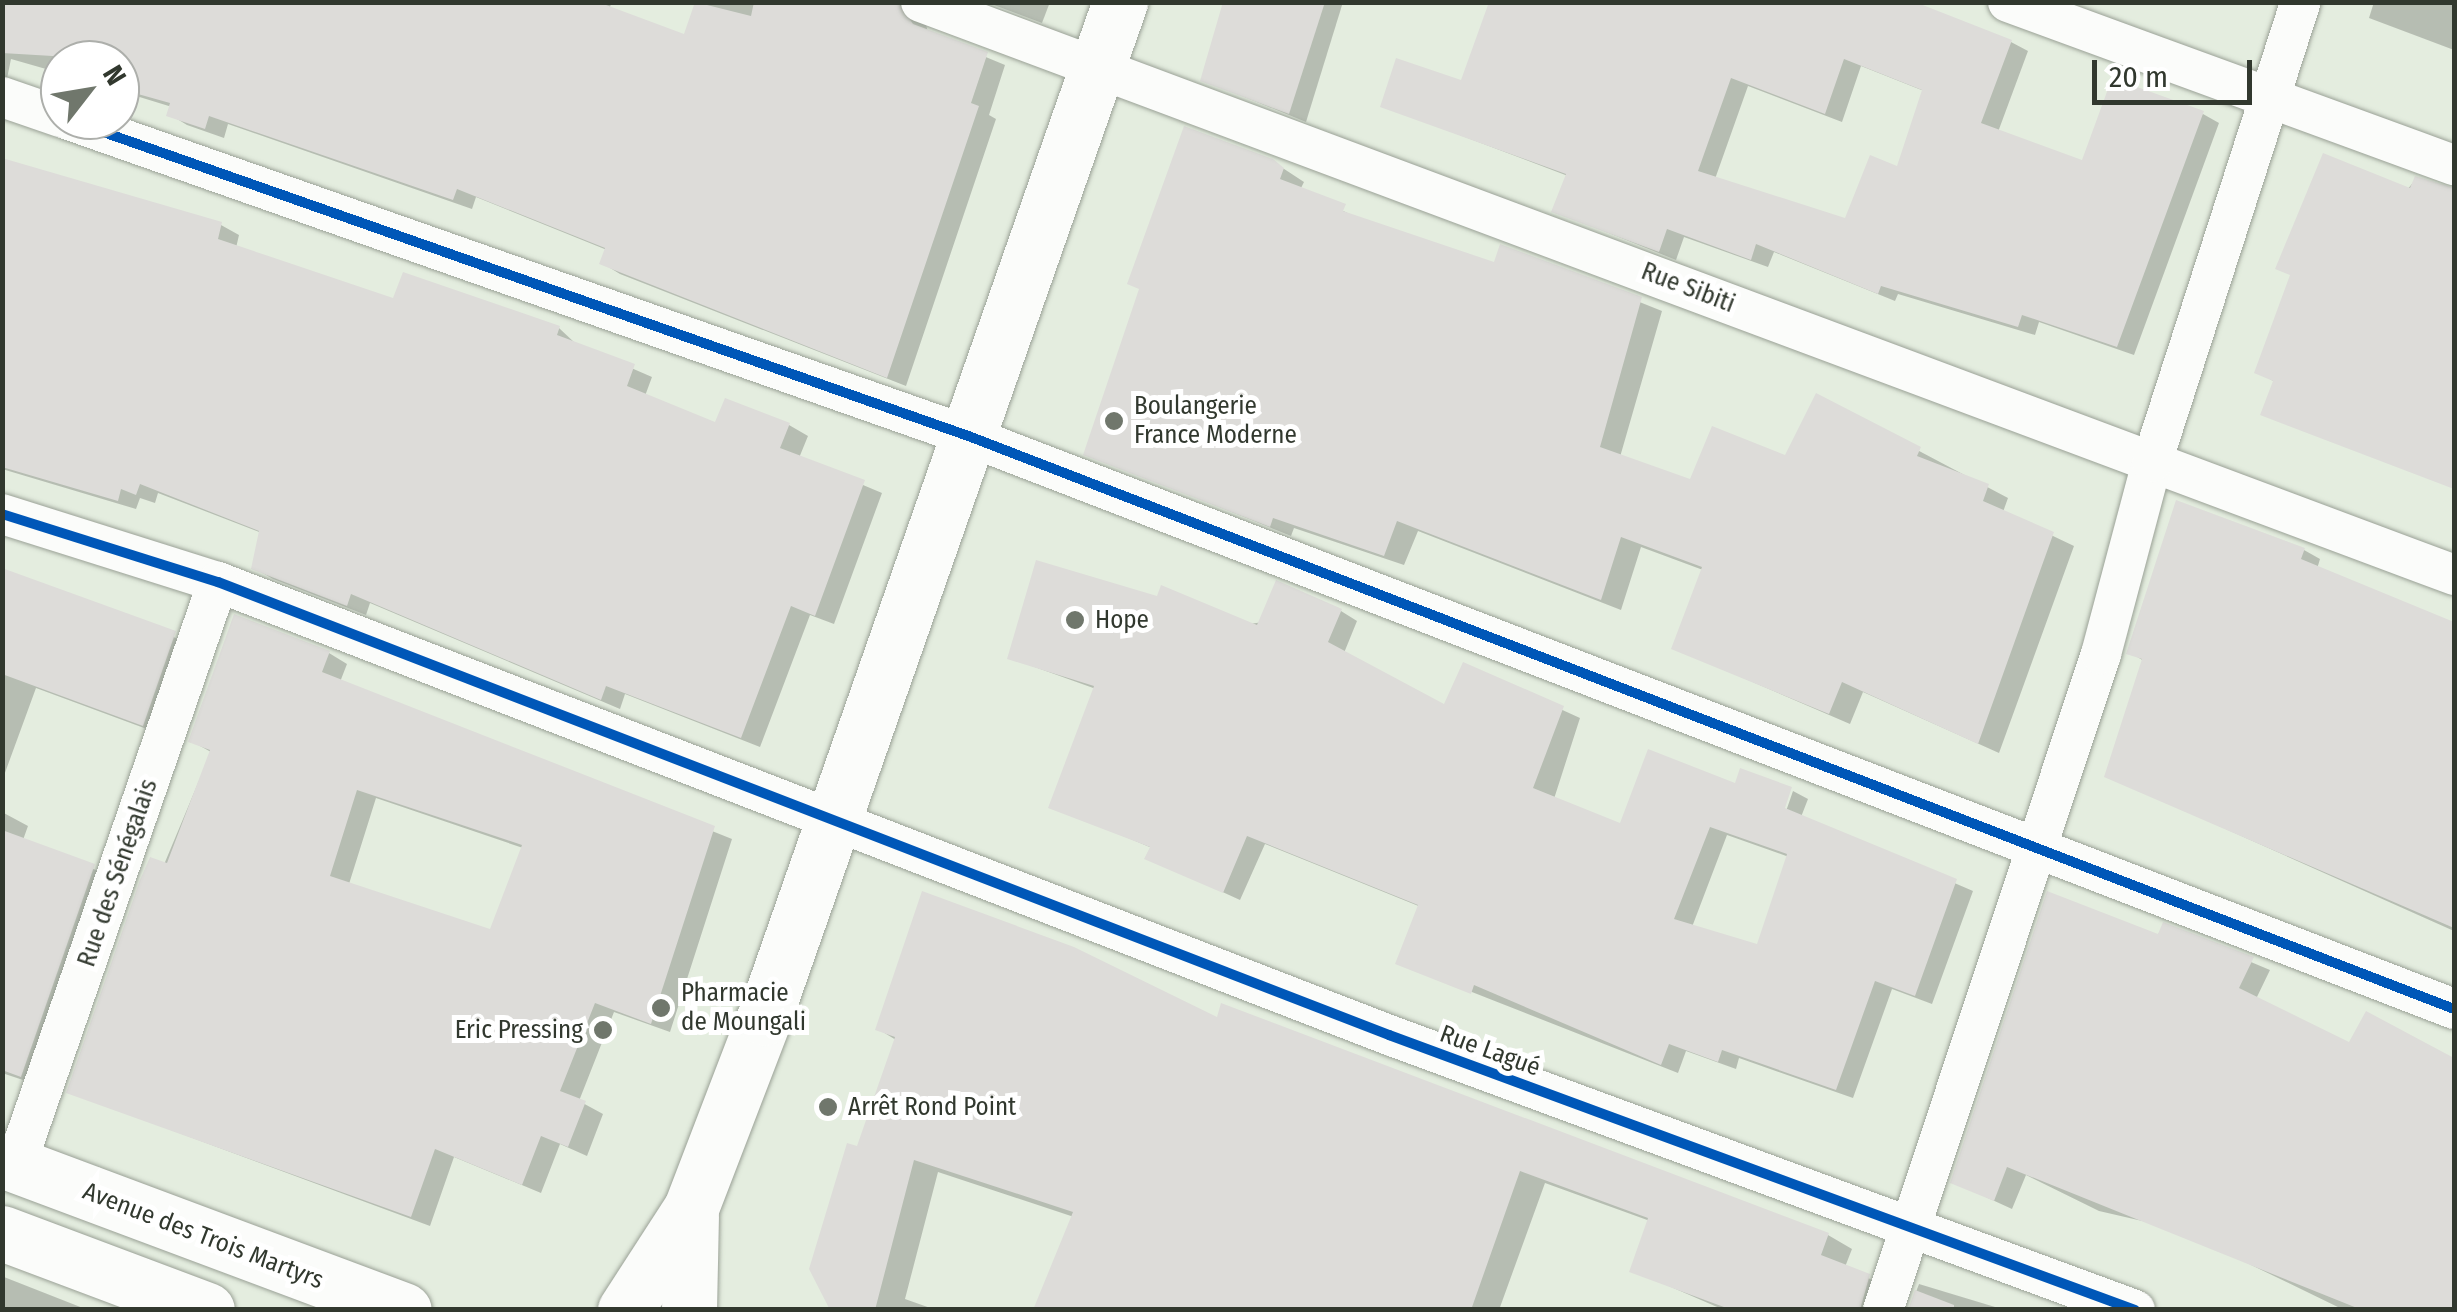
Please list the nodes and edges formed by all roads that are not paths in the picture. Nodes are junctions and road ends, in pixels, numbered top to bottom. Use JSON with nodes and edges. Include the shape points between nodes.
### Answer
{"nodes":[{"id":1,"x":921,"y":2,"type":"edge"},
{"id":2,"x":1120,"y":2,"type":"edge"},
{"id":3,"x":2008,"y":2,"type":"edge"},
{"id":4,"x":2301,"y":2,"type":"edge"},
{"id":5,"x":1098,"y":65,"type":"junction"},
{"id":6,"x":2,"y":97,"type":"edge"},
{"id":7,"x":2270,"y":102,"type":"junction"},
{"id":8,"x":40,"y":110,"type":"edge"},
{"id":9,"x":126,"y":140,"type":"edge"},
{"id":10,"x":2454,"y":165,"type":"edge"},
{"id":11,"x":971,"y":437,"type":"junction"},
{"id":12,"x":2152,"y":462,"type":"junction"},
{"id":13,"x":2,"y":514,"type":"edge"},
{"id":14,"x":2454,"y":575,"type":"edge"},
{"id":15,"x":218,"y":582,"type":"junction"},
{"id":16,"x":834,"y":821,"type":"junction"},
{"id":17,"x":2036,"y":853,"type":"junction"},
{"id":18,"x":2454,"y":1009,"type":"edge"},
{"id":19,"x":9,"y":1162,"type":"edge"},
{"id":20,"x":691,"y":1208,"type":"junction"},
{"id":21,"x":1912,"y":1228,"type":"junction"},
{"id":22,"x":2,"y":1233,"type":"edge"},
{"id":23,"x":207,"y":1310,"type":"edge"},
{"id":24,"x":404,"y":1310,"type":"edge"},
{"id":25,"x":625,"y":1310,"type":"edge"},
{"id":26,"x":689,"y":1310,"type":"edge"},
{"id":27,"x":1883,"y":1310,"type":"edge"},
{"id":28,"x":2135,"y":1310,"type":"edge"}],
"edges":[{"from":1,"to":5,"type":"street","name":"Rue Sibiti"},
{"from":2,"to":5,"type":"main road"},
{"from":3,"to":7,"type":"street"},
{"from":4,"to":7,"type":"street"},
{"from":5,"to":11,"type":"main road"},
{"from":5,"to":12,"type":"street","name":"Rue Sibiti"},
{"from":6,"to":8,"type":"street"},
{"from":7,"to":10,"type":"street"},
{"from":7,"to":12,"type":"street"},
{"from":9,"to":11,"type":"street"},
{"from":11,"to":16,"type":"main road"},
{"from":11,"to":17,"type":"street"},
{"from":12,"to":14,"type":"street","name":"Rue Sibiti"},
{"from":12,"to":17,"type":"street"},
{"from":13,"to":15,"type":"street","name":"Rue Lagué"},
{"from":15,"to":16,"type":"street","name":"Rue Lagué"},
{"from":15,"to":19,"type":"street","name":"Rue des Sénégalais"},
{"from":16,"to":20,"type":"main road"},
{"from":16,"to":21,"type":"street","name":"Rue Lagué"},
{"from":17,"to":18,"type":"street"},
{"from":17,"to":21,"type":"street"},
{"from":19,"to":24,"type":"main road","name":"Avenue des Trois Martyrs"},
{"from":20,"to":25,"type":"main road"},
{"from":20,"to":26,"type":"main road"},
{"from":21,"to":27,"type":"street"},
{"from":21,"to":28,"type":"street","name":"Rue Lagué"},
{"from":22,"to":23,"type":"main road"}]}
